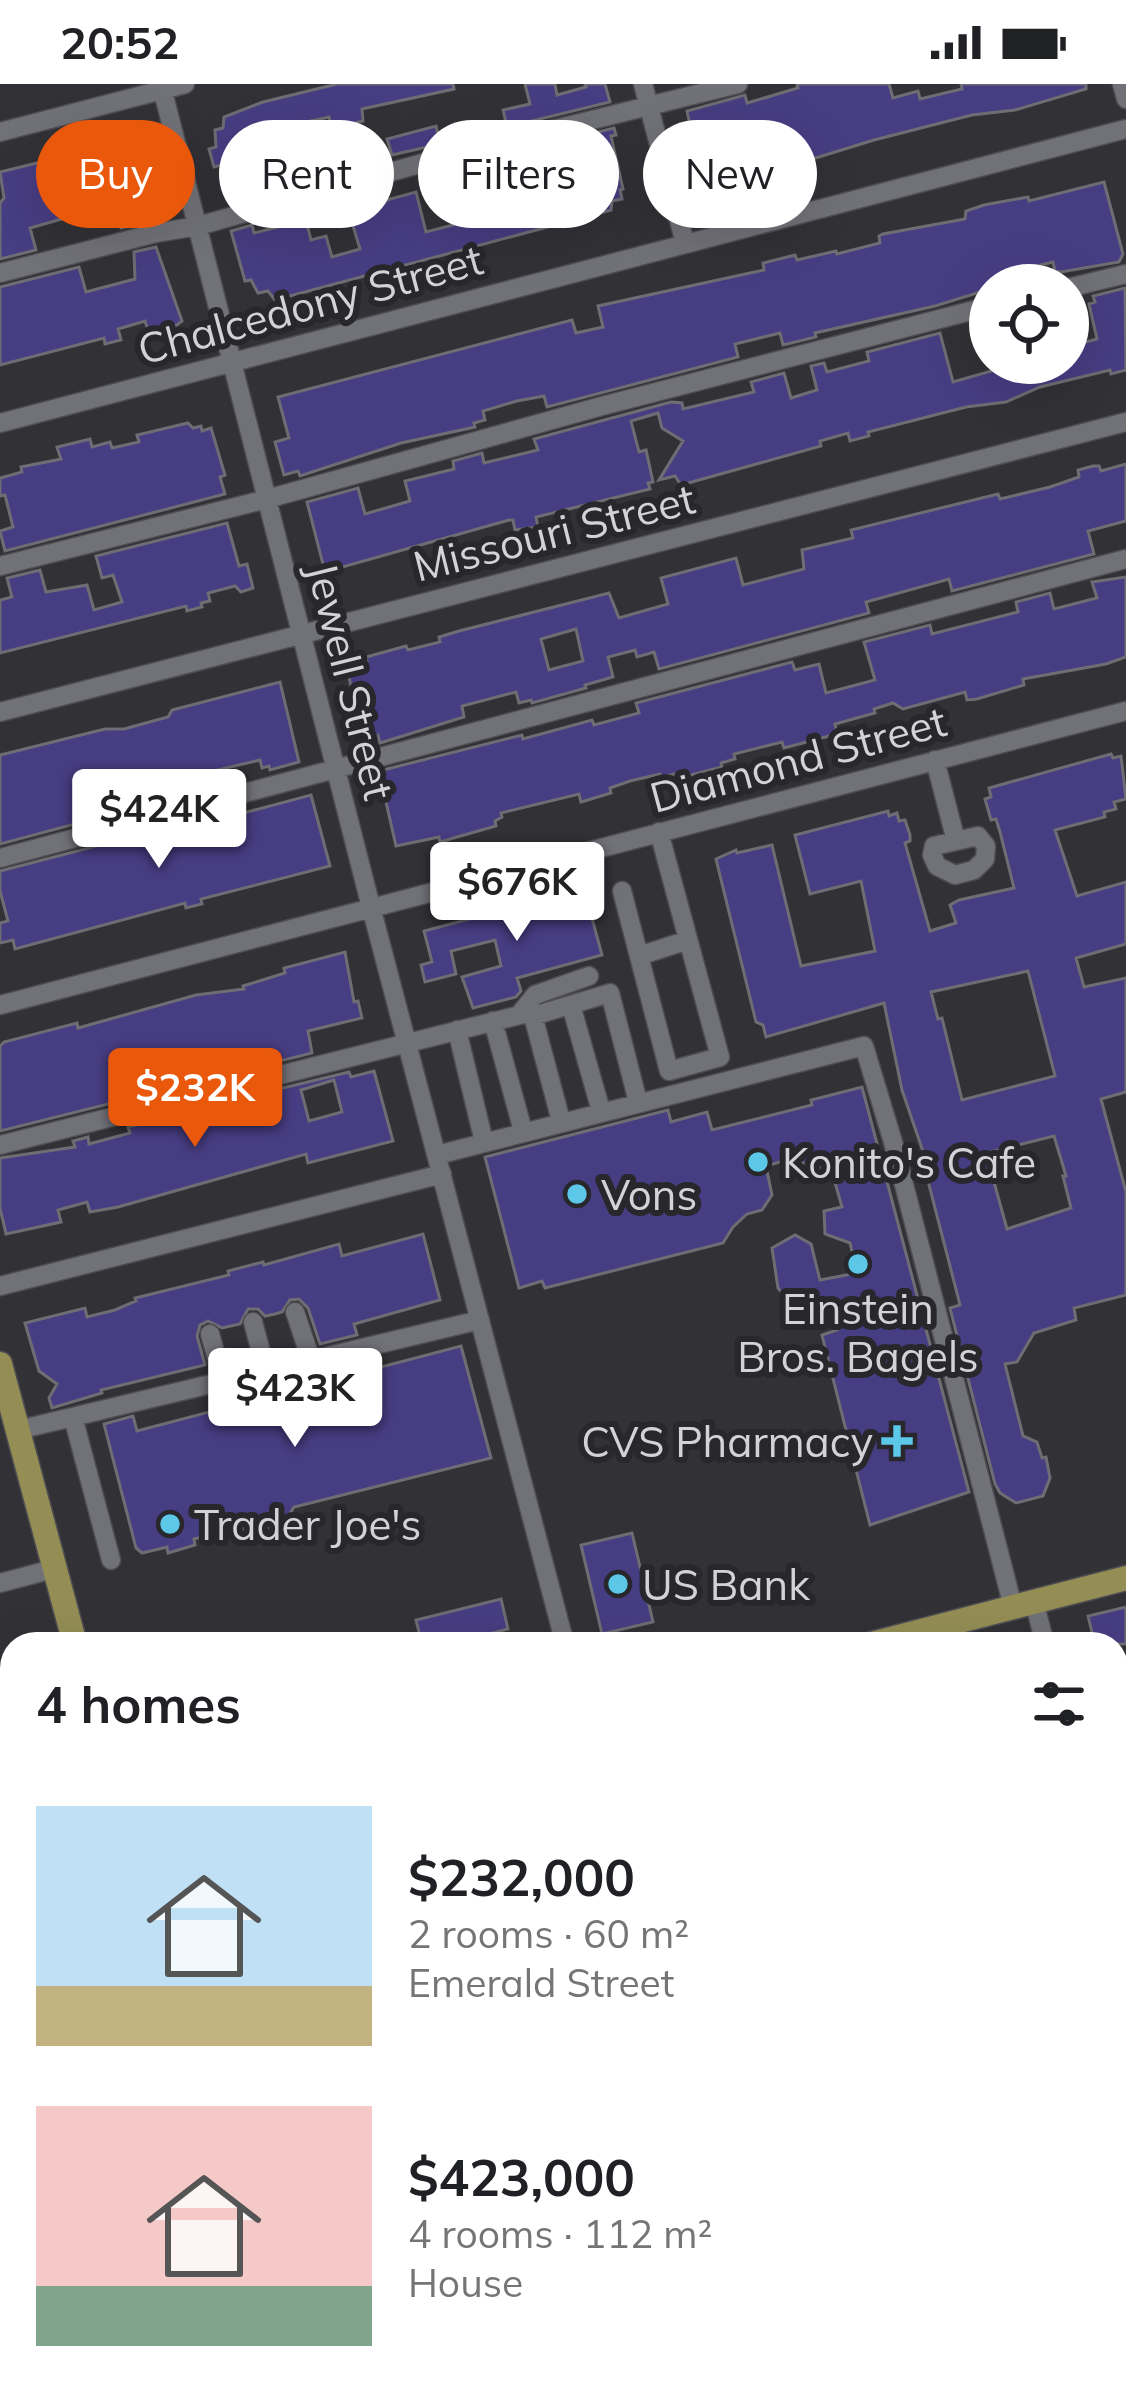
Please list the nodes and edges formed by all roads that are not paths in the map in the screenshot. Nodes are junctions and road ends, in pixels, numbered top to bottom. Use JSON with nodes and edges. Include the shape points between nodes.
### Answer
{"nodes":[{"id":1,"x":185,"y":84,"type":"edge"},
{"id":2,"x":643,"y":84,"type":"edge"},
{"id":3,"x":738,"y":84,"type":"edge"},
{"id":4,"x":1122,"y":84,"type":"edge"},
{"id":5,"x":162,"y":87,"type":"edge"},
{"id":6,"x":1126,"y":99,"type":"edge"},
{"id":7,"x":649,"y":109,"type":"junction"},
{"id":8,"x":1126,"y":129,"type":"edge"},
{"id":9,"x":0,"y":132,"type":"edge"},
{"id":10,"x":197,"y":226,"type":"junction"},
{"id":11,"x":685,"y":243,"type":"junction"},
{"id":12,"x":0,"y":273,"type":"edge"},
{"id":13,"x":1126,"y":274,"type":"edge"},
{"id":14,"x":1089,"y":283,"type":"edge"},
{"id":15,"x":969,"y":311,"type":"edge"},
{"id":16,"x":230,"y":362,"type":"junction"},
{"id":17,"x":1126,"y":422,"type":"edge"},
{"id":18,"x":0,"y":423,"type":"edge"},
{"id":19,"x":267,"y":499,"type":"junction"},
{"id":20,"x":1126,"y":559,"type":"edge"},
{"id":21,"x":0,"y":566,"type":"edge"},
{"id":22,"x":301,"y":634,"type":"junction"},
{"id":23,"x":1126,"y":711,"type":"edge"},
{"id":24,"x":0,"y":712,"type":"edge"},
{"id":25,"x":935,"y":760,"type":"junction"},
{"id":26,"x":336,"y":770,"type":"junction"},
{"id":27,"x":659,"y":832,"type":"junction"},
{"id":28,"x":956,"y":841,"type":"dead end"},
{"id":29,"x":0,"y":858,"type":"edge"},
{"id":30,"x":622,"y":891,"type":"dead end"},
{"id":31,"x":370,"y":908,"type":"junction"},
{"id":32,"x":688,"y":940,"type":"junction"},
{"id":33,"x":639,"y":956,"type":"junction"},
{"id":34,"x":589,"y":976,"type":"dead end"},
{"id":35,"x":0,"y":1005,"type":"edge"},
{"id":36,"x":571,"y":1005,"type":"junction"},
{"id":37,"x":528,"y":1014,"type":"junction"},
{"id":38,"x":493,"y":1022,"type":"junction"},
{"id":39,"x":457,"y":1030,"type":"junction"},
{"id":40,"x":408,"y":1042,"type":"junction"},
{"id":41,"x":638,"y":1102,"type":"junction"},
{"id":42,"x":601,"y":1112,"type":"junction"},
{"id":43,"x":561,"y":1121,"type":"junction"},
{"id":44,"x":524,"y":1131,"type":"junction"},
{"id":45,"x":484,"y":1142,"type":"junction"},
{"id":46,"x":0,"y":1145,"type":"edge"},
{"id":47,"x":440,"y":1164,"type":"junction"},
{"id":48,"x":0,"y":1286,"type":"edge"},
{"id":49,"x":295,"y":1312,"type":"dead end"},
{"id":50,"x":480,"y":1320,"type":"junction"},
{"id":51,"x":253,"y":1322,"type":"dead end"},
{"id":52,"x":210,"y":1334,"type":"dead end"},
{"id":53,"x":311,"y":1360,"type":"junction"},
{"id":54,"x":0,"y":1364,"type":"edge"},
{"id":55,"x":266,"y":1371,"type":"junction"},
{"id":56,"x":223,"y":1381,"type":"junction"},
{"id":57,"x":73,"y":1417,"type":"junction"},
{"id":58,"x":18,"y":1430,"type":"junction"},
{"id":59,"x":111,"y":1559,"type":"dead end"},
{"id":60,"x":53,"y":1569,"type":"junction"},
{"id":61,"x":1126,"y":1578,"type":"edge"},
{"id":62,"x":0,"y":1583,"type":"edge"},
{"id":63,"x":1023,"y":1604,"type":"junction"},
{"id":64,"x":71,"y":1632,"type":"edge"},
{"id":65,"x":562,"y":1632,"type":"edge"},
{"id":66,"x":956,"y":1632,"type":"edge"},
{"id":67,"x":1038,"y":1632,"type":"edge"}],
"edges":[{"from":1,"to":5,"type":"street"},
{"from":2,"to":7,"type":"street"},
{"from":3,"to":7,"type":"street"},
{"from":4,"to":6,"type":"street"},
{"from":5,"to":9,"type":"street"},
{"from":5,"to":10,"type":"street","name":"Jewell Street"},
{"from":7,"to":10,"type":"street"},
{"from":7,"to":11,"type":"street"},
{"from":8,"to":11,"type":"street","name":"Chalcedony Street"},
{"from":10,"to":12,"type":"street"},
{"from":10,"to":16,"type":"street","name":"Jewell Street"},
{"from":11,"to":16,"type":"street","name":"Chalcedony Street"},
{"from":13,"to":14,"type":"street"},
{"from":15,"to":19,"type":"street"},
{"from":16,"to":18,"type":"street","name":"Chalcedony Street"},
{"from":16,"to":19,"type":"street","name":"Jewell Street"},
{"from":17,"to":22,"type":"street","name":"Missouri Street"},
{"from":19,"to":21,"type":"street"},
{"from":19,"to":22,"type":"street","name":"Jewell Street"},
{"from":20,"to":26,"type":"street"},
{"from":22,"to":24,"type":"street","name":"Missouri Street"},
{"from":22,"to":26,"type":"street","name":"Jewell Street"},
{"from":23,"to":25,"type":"street","name":"Diamond Street"},
{"from":25,"to":27,"type":"street","name":"Diamond Street"},
{"from":25,"to":28,"type":"street"},
{"from":26,"to":29,"type":"street"},
{"from":26,"to":31,"type":"street","name":"Jewell Street"},
{"from":27,"to":31,"type":"street","name":"Diamond Street"},
{"from":27,"to":32,"type":"street"},
{"from":30,"to":33,"type":"street"},
{"from":31,"to":35,"type":"street","name":"Diamond Street"},
{"from":31,"to":40,"type":"street","name":"Jewell Street"},
{"from":32,"to":33,"type":"street"},
{"from":32,"to":33,"type":"street","via":[[720,1057],[669,1071]]},
{"from":34,"to":37,"type":"street","via":[[535,995]]},
{"from":36,"to":37,"type":"street"},
{"from":36,"to":41,"type":"street","via":[[610,993]]},
{"from":36,"to":42,"type":"street"},
{"from":37,"to":38,"type":"street"},
{"from":37,"to":43,"type":"street"},
{"from":38,"to":39,"type":"street"},
{"from":38,"to":44,"type":"street"},
{"from":39,"to":40,"type":"street"},
{"from":39,"to":45,"type":"street"},
{"from":40,"to":46,"type":"street"},
{"from":40,"to":47,"type":"street","name":"Jewell Street"},
{"from":41,"to":42,"type":"street"},
{"from":41,"to":63,"type":"street","via":[[863,1046]]},
{"from":42,"to":43,"type":"street"},
{"from":43,"to":44,"type":"street"},
{"from":44,"to":45,"type":"street"},
{"from":45,"to":47,"type":"street"},
{"from":47,"to":48,"type":"street"},
{"from":47,"to":50,"type":"street","name":"Jewell Street"},
{"from":49,"to":53,"type":"street"},
{"from":50,"to":53,"type":"street"},
{"from":50,"to":65,"type":"street","name":"Jewell Street"},
{"from":51,"to":55,"type":"street"},
{"from":52,"to":56,"type":"street"},
{"from":53,"to":55,"type":"street"},
{"from":54,"to":58,"type":"main road"},
{"from":55,"to":56,"type":"street"},
{"from":56,"to":57,"type":"street"},
{"from":57,"to":58,"type":"street"},
{"from":57,"to":59,"type":"street"},
{"from":58,"to":60,"type":"main road"},
{"from":60,"to":62,"type":"street"},
{"from":60,"to":64,"type":"main road"},
{"from":61,"to":63,"type":"main road"},
{"from":63,"to":66,"type":"main road"},
{"from":63,"to":67,"type":"street"}]}
